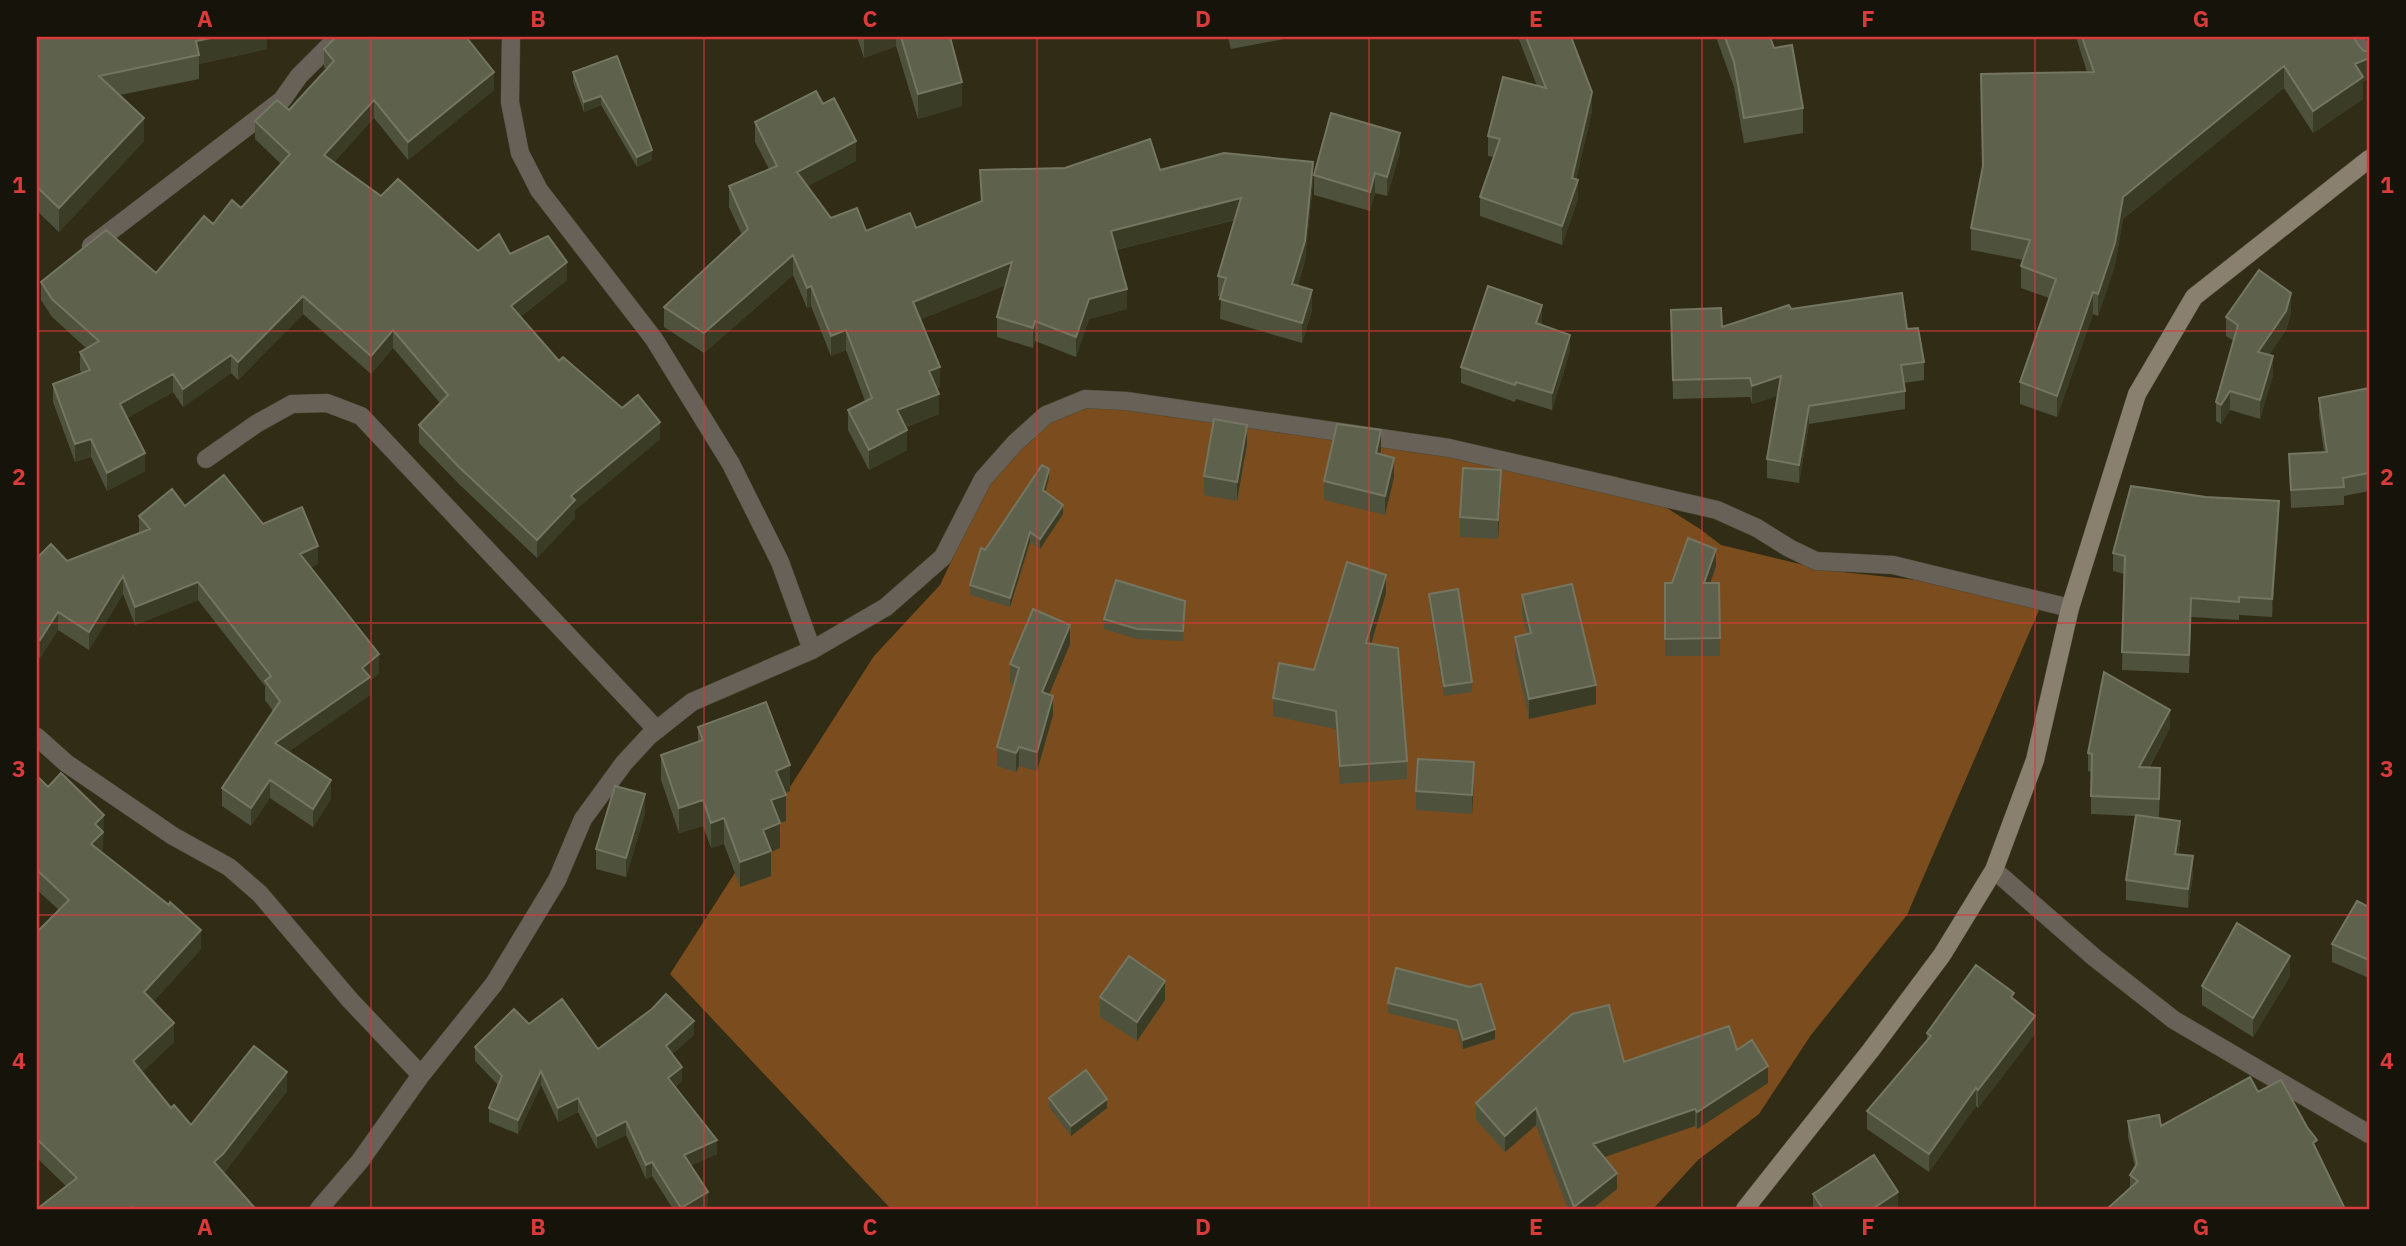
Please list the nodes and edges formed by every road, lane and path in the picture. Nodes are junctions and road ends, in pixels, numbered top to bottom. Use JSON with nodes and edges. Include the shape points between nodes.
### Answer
{"nodes":[{"id":1,"x":338,"y":37,"type":"edge"},
{"id":2,"x":511,"y":37,"type":"edge"},
{"id":3,"x":2354,"y":37,"type":"edge"},
{"id":4,"x":2369,"y":64,"type":"edge"},
{"id":5,"x":2369,"y":159,"type":"edge"},
{"id":6,"x":75,"y":258,"type":"edge"},
{"id":7,"x":206,"y":459,"type":"dead end"},
{"id":8,"x":2070,"y":608,"type":"junction"},
{"id":9,"x":812,"y":650,"type":"junction"},
{"id":10,"x":657,"y":730,"type":"junction"},
{"id":11,"x":37,"y":737,"type":"edge"},
{"id":12,"x":1994,"y":870,"type":"junction"},
{"id":13,"x":421,"y":1075,"type":"junction"},
{"id":14,"x":2369,"y":1134,"type":"edge"},
{"id":15,"x":319,"y":1209,"type":"edge"},
{"id":16,"x":1745,"y":1209,"type":"edge"}],
"edges":[{"from":1,"to":6,"type":"street","via":[[282,100]]},
{"from":2,"to":9,"type":"street","via":[[510,102],[520,153],[540,190],[654,339],[731,464],[780,562]]},
{"from":3,"to":4,"type":"street"},
{"from":5,"to":8,"type":"main road","via":[[2194,297],[2137,394]]},
{"from":7,"to":10,"type":"street","via":[[292,404],[327,403],[361,416]]},
{"from":8,"to":9,"type":"street","via":[[1893,565],[1816,561],[1717,510],[1449,449],[1126,401],[1085,399],[1046,415],[1015,443],[983,479],[943,557],[886,607]]},
{"from":8,"to":12,"type":"main road","via":[[2035,760]]},
{"from":9,"to":10,"type":"street","via":[[692,702]]},
{"from":10,"to":13,"type":"street","via":[[624,762],[583,819],[557,880],[494,984]]},
{"from":11,"to":13,"type":"street","via":[[66,763],[250,885]]},
{"from":12,"to":14,"type":"street","via":[[2174,1020]]},
{"from":12,"to":16,"type":"main road","via":[[1942,955]]},
{"from":13,"to":15,"type":"street","via":[[360,1161]]}]}
